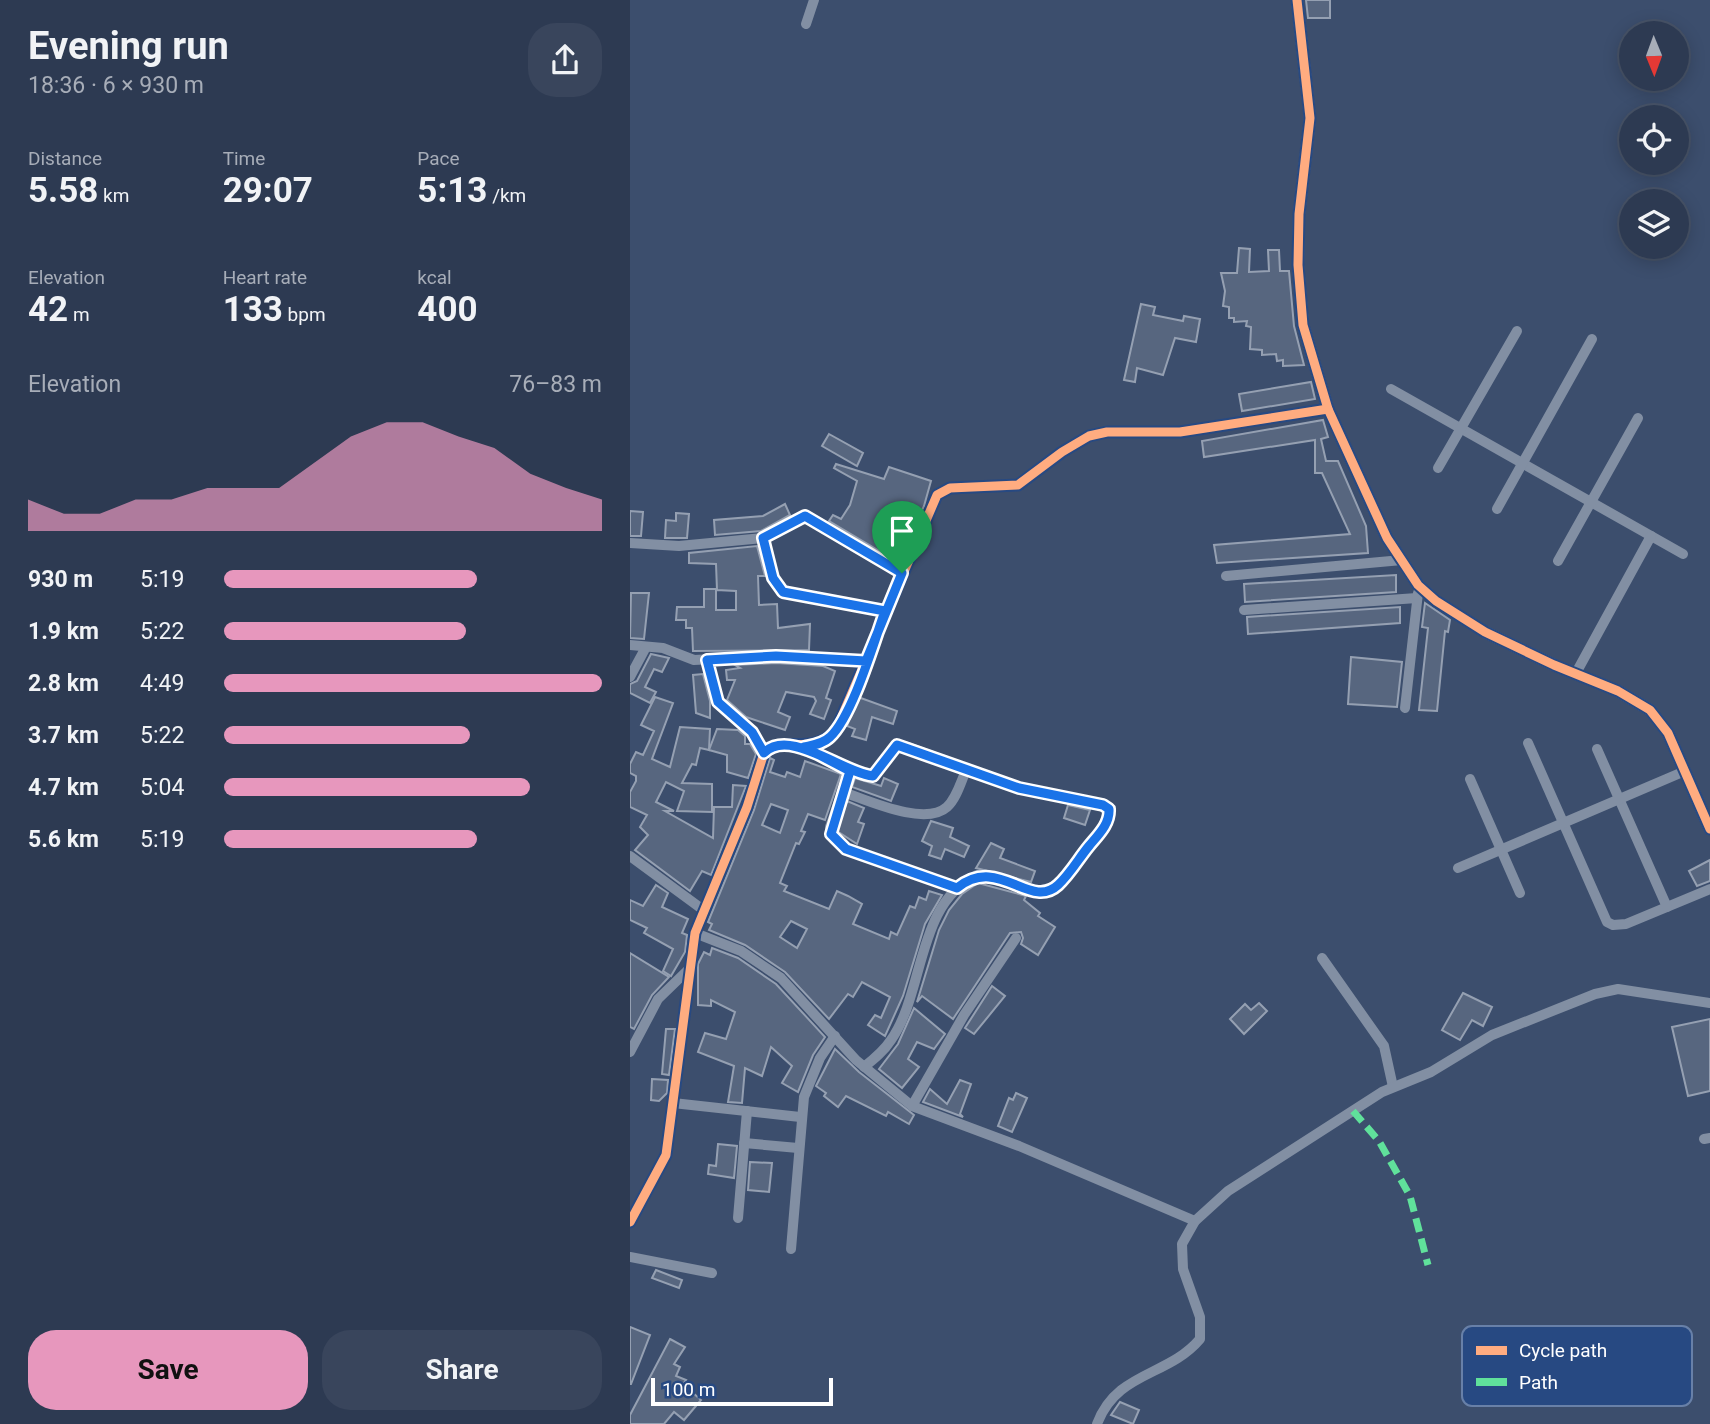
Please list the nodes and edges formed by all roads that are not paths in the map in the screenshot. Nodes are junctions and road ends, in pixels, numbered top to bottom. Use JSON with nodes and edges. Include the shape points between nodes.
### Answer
{"nodes":[{"id":1,"x":814,"y":0,"type":"edge"},
{"id":2,"x":1297,"y":0,"type":"edge"},
{"id":3,"x":806,"y":24,"type":"dead end"},
{"id":4,"x":1517,"y":331,"type":"dead end"},
{"id":5,"x":1592,"y":339,"type":"dead end"},
{"id":6,"x":1391,"y":389,"type":"dead end"},
{"id":7,"x":1328,"y":408,"type":"junction"},
{"id":8,"x":1638,"y":418,"type":"dead end"},
{"id":9,"x":1460,"y":428,"type":"junction"},
{"id":10,"x":1522,"y":464,"type":"junction"},
{"id":11,"x":1438,"y":468,"type":"dead end"},
{"id":12,"x":1590,"y":502,"type":"junction"},
{"id":13,"x":1497,"y":509,"type":"dead end"},
{"id":14,"x":1651,"y":536,"type":"junction"},
{"id":15,"x":763,"y":538,"type":"junction"},
{"id":16,"x":630,"y":543,"type":"edge"},
{"id":17,"x":1683,"y":554,"type":"dead end"},
{"id":18,"x":1402,"y":560,"type":"junction"},
{"id":19,"x":1558,"y":561,"type":"dead end"},
{"id":20,"x":902,"y":573,"type":"junction"},
{"id":21,"x":1226,"y":576,"type":"dead end"},
{"id":22,"x":1418,"y":592,"type":"junction"},
{"id":23,"x":1244,"y":610,"type":"dead end"},
{"id":24,"x":885,"y":611,"type":"junction"},
{"id":25,"x":630,"y":645,"type":"edge"},
{"id":26,"x":646,"y":647,"type":"junction"},
{"id":27,"x":707,"y":660,"type":"junction"},
{"id":28,"x":866,"y":661,"type":"junction"},
{"id":29,"x":1576,"y":673,"type":"junction"},
{"id":30,"x":630,"y":677,"type":"edge"},
{"id":31,"x":1405,"y":708,"type":"dead end"},
{"id":32,"x":1528,"y":744,"type":"dead end"},
{"id":33,"x":804,"y":747,"type":"junction"},
{"id":34,"x":1597,"y":748,"type":"dead end"},
{"id":35,"x":764,"y":753,"type":"junction"},
{"id":36,"x":967,"y":768,"type":"junction"},
{"id":37,"x":850,"y":771,"type":"junction"},
{"id":38,"x":1685,"y":771,"type":"junction"},
{"id":39,"x":1470,"y":779,"type":"dead end"},
{"id":40,"x":843,"y":792,"type":"junction"},
{"id":41,"x":1620,"y":799,"type":"junction"},
{"id":42,"x":1563,"y":823,"type":"junction"},
{"id":43,"x":1710,"y":829,"type":"edge"},
{"id":44,"x":1502,"y":849,"type":"junction"},
{"id":45,"x":630,"y":856,"type":"edge"},
{"id":46,"x":1458,"y":868,"type":"dead end"},
{"id":47,"x":957,"y":888,"type":"junction"},
{"id":48,"x":1710,"y":889,"type":"edge"},
{"id":49,"x":1520,"y":892,"type":"dead end"},
{"id":50,"x":1667,"y":907,"type":"junction"},
{"id":51,"x":702,"y":909,"type":"junction"},
{"id":52,"x":695,"y":933,"type":"junction"},
{"id":53,"x":1016,"y":938,"type":"dead end"},
{"id":54,"x":1322,"y":958,"type":"dead end"},
{"id":55,"x":690,"y":968,"type":"junction"},
{"id":56,"x":1710,"y":1003,"type":"edge"},
{"id":57,"x":835,"y":1036,"type":"junction"},
{"id":58,"x":630,"y":1052,"type":"edge"},
{"id":59,"x":864,"y":1067,"type":"junction"},
{"id":60,"x":1393,"y":1087,"type":"junction"},
{"id":61,"x":673,"y":1103,"type":"junction"},
{"id":62,"x":912,"y":1106,"type":"junction"},
{"id":63,"x":747,"y":1111,"type":"junction"},
{"id":64,"x":800,"y":1117,"type":"junction"},
{"id":65,"x":744,"y":1143,"type":"junction"},
{"id":66,"x":798,"y":1148,"type":"junction"},
{"id":67,"x":738,"y":1218,"type":"dead end"},
{"id":68,"x":631,"y":1220,"type":"edge"},
{"id":69,"x":1195,"y":1221,"type":"junction"},
{"id":70,"x":791,"y":1249,"type":"dead end"},
{"id":71,"x":630,"y":1257,"type":"edge"},
{"id":72,"x":712,"y":1273,"type":"dead end"},
{"id":73,"x":1097,"y":1424,"type":"edge"}],
"edges":[{"from":1,"to":3,"type":"street"},
{"from":2,"to":7,"type":"street","via":[[1310,118],[1298,265],[1307,344]]},
{"from":4,"to":9,"type":"street"},
{"from":5,"to":10,"type":"street"},
{"from":6,"to":9,"type":"street"},
{"from":7,"to":18,"type":"street","via":[[1387,538]]},
{"from":7,"to":20,"type":"street","via":[[1180,432],[1107,432],[1089,436],[1018,485],[944,490],[932,502]]},
{"from":8,"to":12,"type":"street"},
{"from":9,"to":10,"type":"street"},
{"from":9,"to":11,"type":"street"},
{"from":10,"to":12,"type":"street"},
{"from":10,"to":13,"type":"street"},
{"from":12,"to":14,"type":"street"},
{"from":12,"to":19,"type":"street"},
{"from":14,"to":17,"type":"street"},
{"from":14,"to":29,"type":"street"},
{"from":15,"to":16,"type":"street","via":[[679,545]]},
{"from":15,"to":20,"type":"street","via":[[805,516]]},
{"from":15,"to":24,"type":"street","via":[[773,578],[783,592]]},
{"from":18,"to":21,"type":"street"},
{"from":18,"to":22,"type":"street"},
{"from":20,"to":24,"type":"street"},
{"from":22,"to":23,"type":"street"},
{"from":22,"to":29,"type":"street","via":[[1485,632]]},
{"from":22,"to":31,"type":"street"},
{"from":24,"to":28,"type":"street"},
{"from":25,"to":26,"type":"street"},
{"from":26,"to":27,"type":"street"},
{"from":26,"to":30,"type":"street"},
{"from":27,"to":28,"type":"street","via":[[776,656]]},
{"from":27,"to":35,"type":"street","via":[[718,702],[752,732]]},
{"from":28,"to":33,"type":"street","via":[[836,730],[828,739]]},
{"from":29,"to":38,"type":"street","via":[[1650,710],[1668,733]]},
{"from":32,"to":42,"type":"street"},
{"from":33,"to":35,"type":"street","via":[[777,745]]},
{"from":33,"to":37,"type":"street"},
{"from":34,"to":41,"type":"street"},
{"from":35,"to":51,"type":"street","via":[[747,807]]},
{"from":36,"to":37,"type":"street","via":[[897,745],[873,776]]},
{"from":36,"to":40,"type":"street","via":[[953,799],[936,813],[908,813]]},
{"from":36,"to":47,"type":"street","via":[[1019,788],[1103,805],[1110,817],[1057,886],[1047,891],[985,875]]},
{"from":37,"to":40,"type":"street"},
{"from":38,"to":41,"type":"street"},
{"from":38,"to":43,"type":"street"},
{"from":39,"to":44,"type":"street"},
{"from":40,"to":47,"type":"street","via":[[830,827],[836,841],[846,849]]},
{"from":41,"to":42,"type":"street"},
{"from":41,"to":50,"type":"street"},
{"from":42,"to":44,"type":"street"},
{"from":42,"to":50,"type":"street","via":[[1607,922],[1626,924]]},
{"from":44,"to":46,"type":"street"},
{"from":44,"to":49,"type":"street"},
{"from":45,"to":51,"type":"street"},
{"from":47,"to":59,"type":"street","via":[[936,919],[910,1001],[892,1039]]},
{"from":48,"to":50,"type":"street"},
{"from":51,"to":52,"type":"street"},
{"from":52,"to":55,"type":"street"},
{"from":52,"to":57,"type":"street","via":[[741,951],[767,968],[794,990]]},
{"from":53,"to":62,"type":"street","via":[[964,1015]]},
{"from":54,"to":60,"type":"street","via":[[1384,1046]]},
{"from":55,"to":58,"type":"street","via":[[658,999]]},
{"from":55,"to":61,"type":"street"},
{"from":56,"to":60,"type":"street","via":[[1609,990],[1492,1035],[1431,1072]]},
{"from":57,"to":59,"type":"street"},
{"from":57,"to":64,"type":"street","via":[[809,1080]]},
{"from":59,"to":62,"type":"street"},
{"from":60,"to":69,"type":"street","via":[[1228,1191]]},
{"from":61,"to":63,"type":"street"},
{"from":61,"to":68,"type":"street","via":[[666,1155]]},
{"from":62,"to":69,"type":"street"},
{"from":63,"to":64,"type":"street"},
{"from":63,"to":65,"type":"street"},
{"from":64,"to":66,"type":"street"},
{"from":65,"to":66,"type":"street"},
{"from":65,"to":67,"type":"street"},
{"from":66,"to":70,"type":"street"},
{"from":69,"to":73,"type":"street","via":[[1181,1254],[1200,1317],[1200,1339],[1117,1391],[1104,1405]]},
{"from":71,"to":72,"type":"street"}]}
